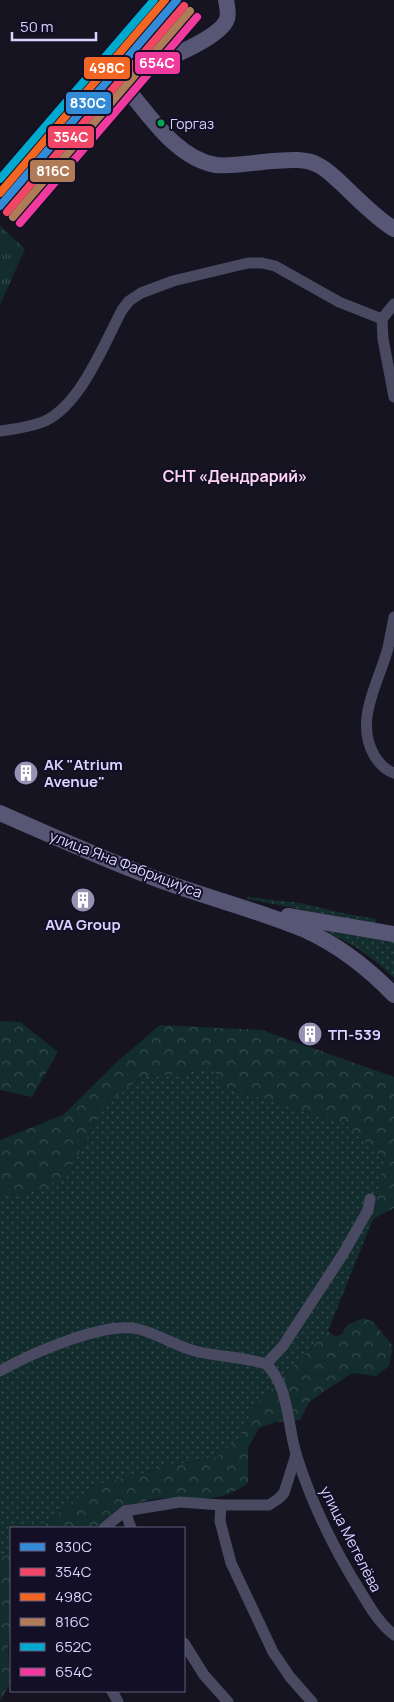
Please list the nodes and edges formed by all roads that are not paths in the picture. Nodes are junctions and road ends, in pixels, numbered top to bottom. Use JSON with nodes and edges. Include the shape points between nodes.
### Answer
{"nodes":[{"id":1,"x":226,"y":0,"type":"edge"},
{"id":2,"x":394,"y":228,"type":"edge"},
{"id":3,"x":394,"y":304,"type":"edge"},
{"id":4,"x":382,"y":319,"type":"junction"},
{"id":5,"x":394,"y":397,"type":"edge"},
{"id":6,"x":0,"y":431,"type":"edge"},
{"id":7,"x":394,"y":617,"type":"edge"},
{"id":8,"x":394,"y":773,"type":"edge"},
{"id":9,"x":0,"y":813,"type":"edge"},
{"id":10,"x":253,"y":910,"type":"junction"},
{"id":11,"x":394,"y":934,"type":"edge"},
{"id":12,"x":394,"y":995,"type":"edge"},
{"id":13,"x":370,"y":1199,"type":"dead end"},
{"id":14,"x":266,"y":1364,"type":"junction"},
{"id":15,"x":0,"y":1371,"type":"edge"},
{"id":16,"x":296,"y":1455,"type":"junction"},
{"id":17,"x":221,"y":1505,"type":"junction"},
{"id":18,"x":125,"y":1511,"type":"junction"},
{"id":19,"x":105,"y":1527,"type":"edge"},
{"id":20,"x":131,"y":1527,"type":"edge"},
{"id":21,"x":394,"y":1636,"type":"edge"},
{"id":22,"x":185,"y":1644,"type":"edge"},
{"id":23,"x":228,"y":1702,"type":"edge"},
{"id":24,"x":312,"y":1702,"type":"edge"}],
"edges":[{"from":1,"to":2,"type":"main road","via":[[228,13],[221,28],[209,38],[133,73],[129,77],[128,89],[153,122],[187,153],[218,165],[288,160],[318,165]]},
{"from":3,"to":4,"type":"street"},
{"from":4,"to":5,"type":"street"},
{"from":4,"to":6,"type":"street","via":[[339,302],[275,266],[262,263],[248,263],[173,281],[141,293],[122,310],[86,380],[61,411],[28,427]]},
{"from":7,"to":8,"type":"street","via":[[388,648],[367,714],[370,749],[377,760]]},
{"from":9,"to":10,"type":"main road","name":"улица Яна Фабрициуса","via":[[115,863]]},
{"from":10,"to":11,"type":"main road","name":"улица Яна Фабрициуса"},
{"from":10,"to":12,"type":"main road","name":"улица Яна Фабрициуса","via":[[307,931],[349,956]]},
{"from":13,"to":14,"type":"street","via":[[368,1210],[353,1238],[283,1346]]},
{"from":14,"to":15,"type":"street","via":[[213,1356],[127,1327],[68,1340]]},
{"from":14,"to":16,"type":"street","name":"улица Метелёва","via":[[281,1386]]},
{"from":16,"to":17,"type":"street","via":[[286,1488],[278,1499],[268,1505]]},
{"from":16,"to":21,"type":"street","name":"улица Метелёва","via":[[315,1506],[352,1578],[377,1618]]},
{"from":17,"to":18,"type":"street","via":[[180,1502]]},
{"from":17,"to":24,"type":"street","via":[[220,1520],[235,1572],[273,1652]]},
{"from":18,"to":19,"type":"street"},
{"from":18,"to":20,"type":"street"},
{"from":22,"to":23,"type":"street","via":[[204,1675]]}]}
